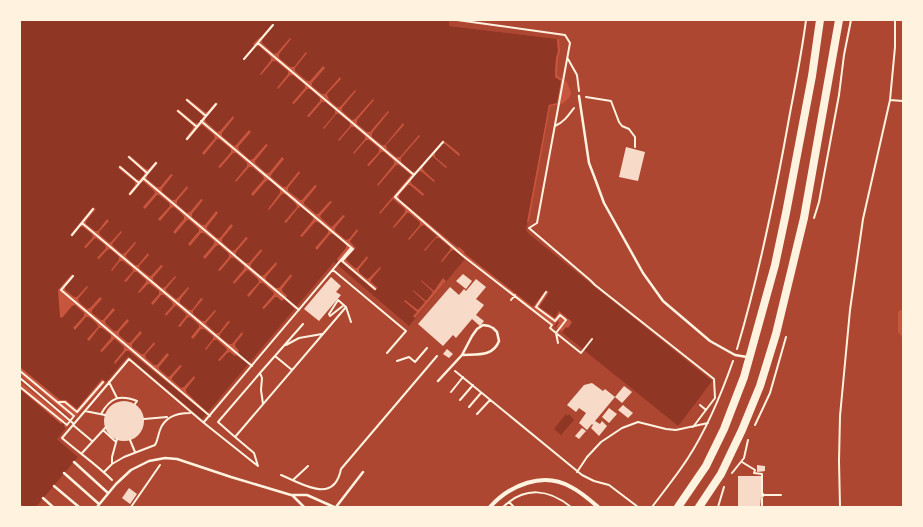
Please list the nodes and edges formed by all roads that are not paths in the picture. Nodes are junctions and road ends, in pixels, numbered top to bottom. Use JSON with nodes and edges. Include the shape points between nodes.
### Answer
{"nodes":[{"id":1,"x":820,"y":20,"type":"edge"},
{"id":2,"x":839,"y":20,"type":"edge"},
{"id":3,"x":579,"y":96,"type":"road end"},
{"id":4,"x":462,"y":355,"type":"junction"},
{"id":5,"x":750,"y":357,"type":"junction"},
{"id":6,"x":438,"y":381,"type":"dead end"},
{"id":7,"x":74,"y":462,"type":"dead end"},
{"id":8,"x":363,"y":472,"type":"dead end"},
{"id":9,"x":64,"y":473,"type":"dead end"},
{"id":10,"x":54,"y":486,"type":"dead end"},
{"id":11,"x":108,"y":493,"type":"junction"},
{"id":12,"x":291,"y":495,"type":"junction"},
{"id":13,"x":43,"y":498,"type":"dead end"},
{"id":14,"x":98,"y":506,"type":"edge"},
{"id":15,"x":53,"y":507,"type":"edge"},
{"id":16,"x":78,"y":507,"type":"edge"},
{"id":17,"x":304,"y":507,"type":"edge"},
{"id":18,"x":335,"y":507,"type":"edge"},
{"id":19,"x":490,"y":507,"type":"edge"},
{"id":20,"x":598,"y":507,"type":"edge"},
{"id":21,"x":678,"y":507,"type":"edge"},
{"id":22,"x":699,"y":507,"type":"edge"}],
"edges":[{"from":1,"to":5,"type":"main road","via":[[786,213]]},
{"from":2,"to":22,"type":"main road","via":[[804,218],[776,334],[760,386],[742,430],[721,474]]},
{"from":3,"to":5,"type":"lane","via":[[589,163],[604,203],[643,273],[663,301],[710,341],[735,355]]},
{"from":4,"to":4,"type":"lane","via":[[488,353],[494,350],[499,341],[497,332],[483,325],[472,336]]},
{"from":4,"to":6,"type":"lane"},
{"from":5,"to":21,"type":"main road","via":[[724,428],[706,466]]},
{"from":7,"to":11,"type":"lane"},
{"from":8,"to":18,"type":"lane"},
{"from":9,"to":14,"type":"lane"},
{"from":10,"to":16,"type":"lane"},
{"from":11,"to":12,"type":"lane","via":[[131,470],[149,461],[165,458],[177,459]]},
{"from":11,"to":14,"type":"lane"},
{"from":12,"to":17,"type":"lane"},
{"from":12,"to":18,"type":"lane","via":[[307,495]]},
{"from":13,"to":15,"type":"lane"},
{"from":19,"to":20,"type":"street","via":[[498,498],[516,487],[531,482],[547,481],[570,486]]}]}
